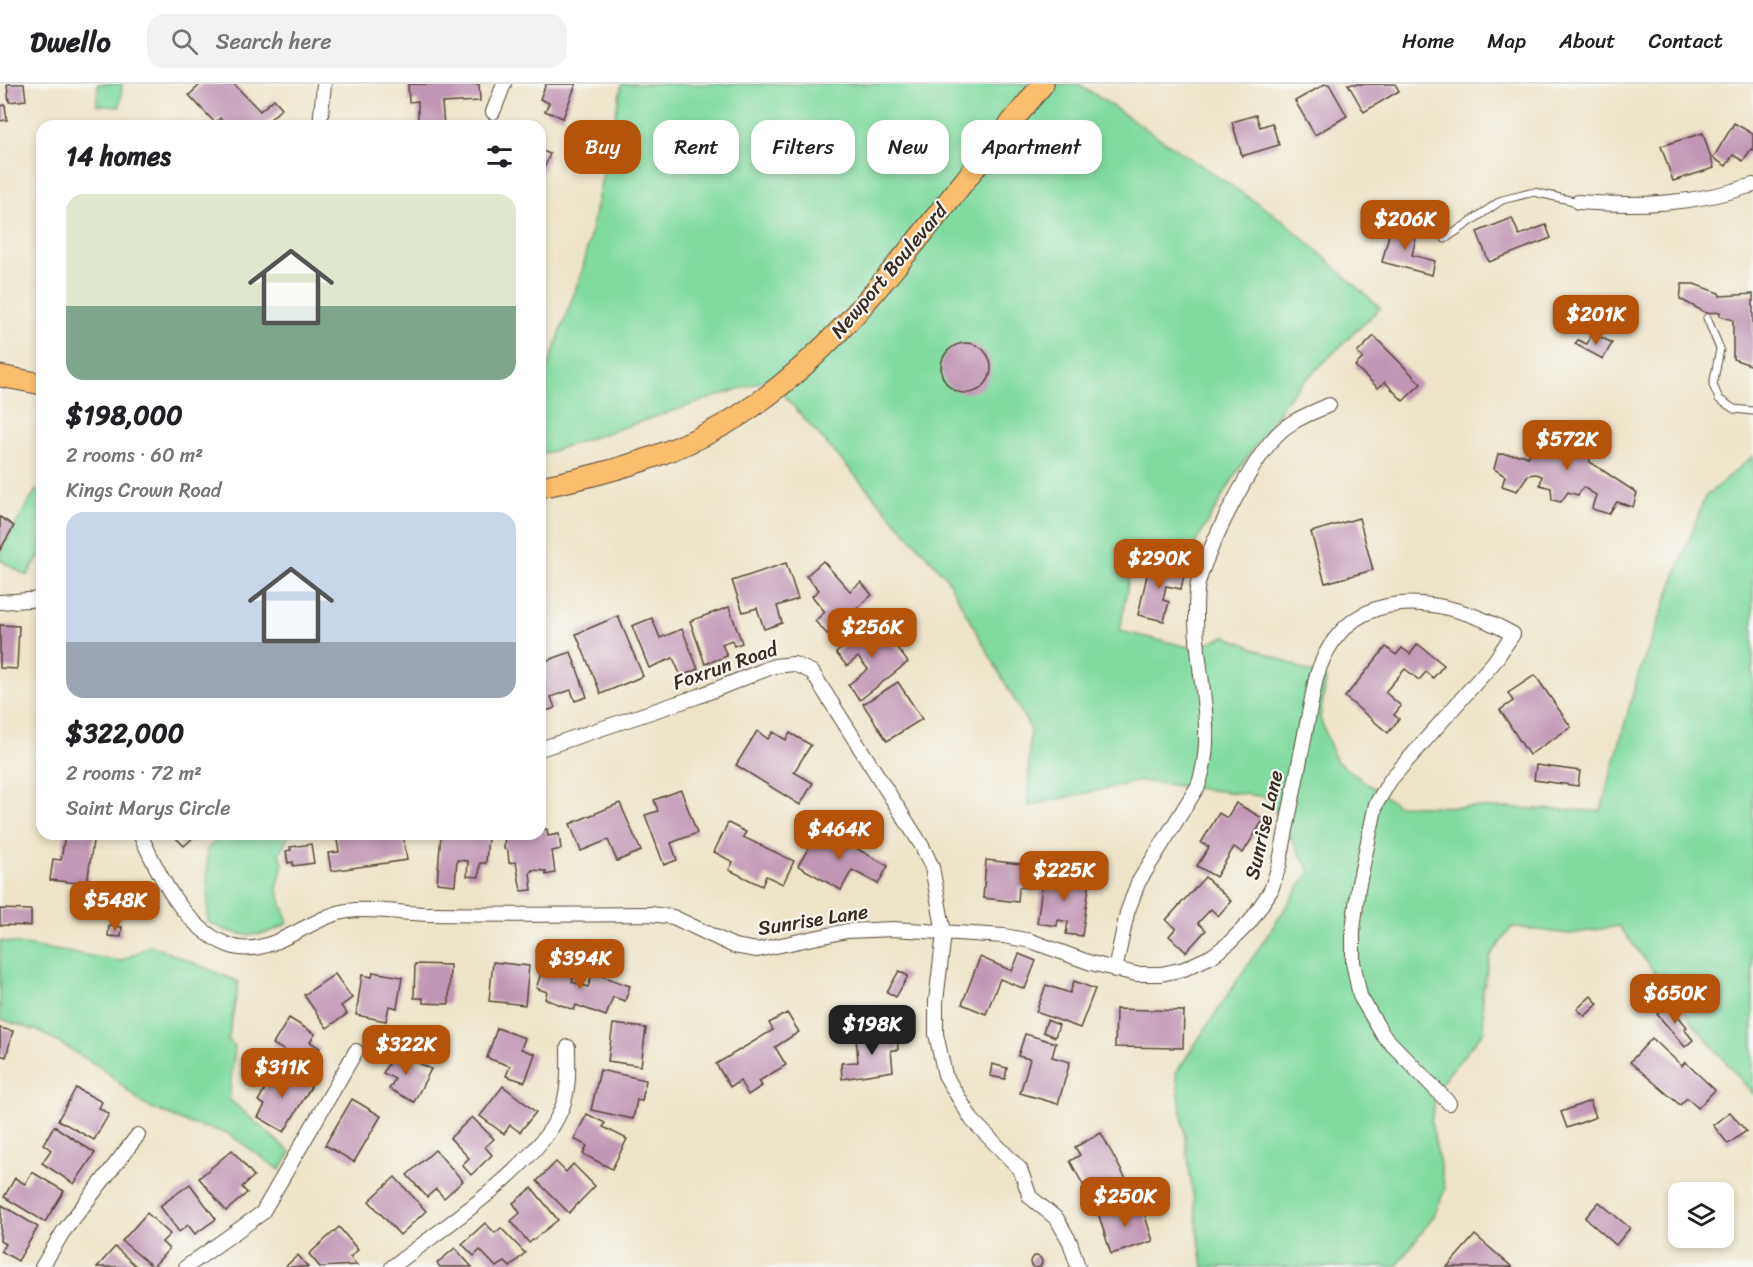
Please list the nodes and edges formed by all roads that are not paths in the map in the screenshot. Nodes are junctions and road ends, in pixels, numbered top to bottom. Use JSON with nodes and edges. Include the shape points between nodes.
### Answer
{"nodes":[{"id":1,"x":324,"y":84,"type":"edge"},
{"id":2,"x":504,"y":84,"type":"edge"},
{"id":3,"x":1043,"y":84,"type":"edge"},
{"id":4,"x":494,"y":112,"type":"dead end"},
{"id":5,"x":321,"y":120,"type":"edge"},
{"id":6,"x":1753,"y":185,"type":"edge"},
{"id":7,"x":1578,"y":201,"type":"joint"},
{"id":8,"x":1445,"y":238,"type":"dead end"},
{"id":9,"x":1707,"y":318,"type":"dead end"},
{"id":10,"x":0,"y":376,"type":"edge"},
{"id":11,"x":36,"y":383,"type":"edge"},
{"id":12,"x":1329,"y":405,"type":"dead end"},
{"id":13,"x":1753,"y":411,"type":"edge"},
{"id":14,"x":546,"y":487,"type":"edge"},
{"id":15,"x":36,"y":599,"type":"edge"},
{"id":16,"x":0,"y":602,"type":"edge"},
{"id":17,"x":546,"y":747,"type":"edge"},
{"id":18,"x":143,"y":840,"type":"edge"},
{"id":19,"x":944,"y":933,"type":"junction"},
{"id":20,"x":1115,"y":970,"type":"junction"},
{"id":21,"x":568,"y":1047,"type":"dead end"},
{"id":22,"x":356,"y":1051,"type":"dead end"},
{"id":23,"x":1449,"y":1103,"type":"dead end"},
{"id":24,"x":138,"y":1135,"type":"dead end"},
{"id":25,"x":42,"y":1267,"type":"edge"},
{"id":26,"x":186,"y":1267,"type":"edge"},
{"id":27,"x":392,"y":1267,"type":"edge"},
{"id":28,"x":1078,"y":1267,"type":"edge"}],
"edges":[{"from":1,"to":5,"type":"street"},
{"from":2,"to":4,"type":"street"},
{"from":3,"to":14,"type":"main road","name":"Newport Boulevard","via":[[861,310],[812,359],[758,403],[693,440],[646,460],[598,476]]},
{"from":6,"to":7,"type":"street","via":[[1722,195],[1660,205]]},
{"from":7,"to":8,"type":"lane","via":[[1534,192],[1502,200]]},
{"from":9,"to":13,"type":"lane","via":[[1720,349],[1713,385],[1719,399],[1734,409]]},
{"from":10,"to":11,"type":"main road"},
{"from":12,"to":20,"type":"street","via":[[1294,421],[1275,437],[1206,557],[1197,586],[1196,616],[1207,730],[1204,771],[1138,883]]},
{"from":15,"to":16,"type":"street"},
{"from":17,"to":19,"type":"street","name":"Foxrun Road","via":[[699,696],[774,666],[794,664],[812,672],[922,846],[932,867]]},
{"from":18,"to":19,"type":"street","name":"Sunrise Lane","via":[[171,895],[197,924],[229,945],[247,949],[330,914],[357,910],[673,917],[734,946],[758,950],[847,931]]},
{"from":19,"to":20,"type":"street","name":"Sunrise Lane","via":[[1031,941]]},
{"from":19,"to":28,"type":"street","name":"Foxrun Road","via":[[936,1034],[945,1075],[972,1120],[1020,1169],[1030,1197],[1057,1219]]},
{"from":20,"to":23,"type":"street","name":"Sunrise Lane","via":[[1161,974],[1199,964],[1228,943],[1262,907],[1279,866],[1321,663],[1327,648],[1352,620],[1392,604],[1418,604],[1492,622],[1513,634],[1494,662],[1391,779],[1376,804],[1353,932],[1353,962],[1360,996],[1383,1035]]},
{"from":21,"to":27,"type":"street","via":[[568,1085],[562,1108],[536,1150]]},
{"from":22,"to":26,"type":"street","via":[[262,1213]]},
{"from":24,"to":25,"type":"street","via":[[63,1232]]}]}
